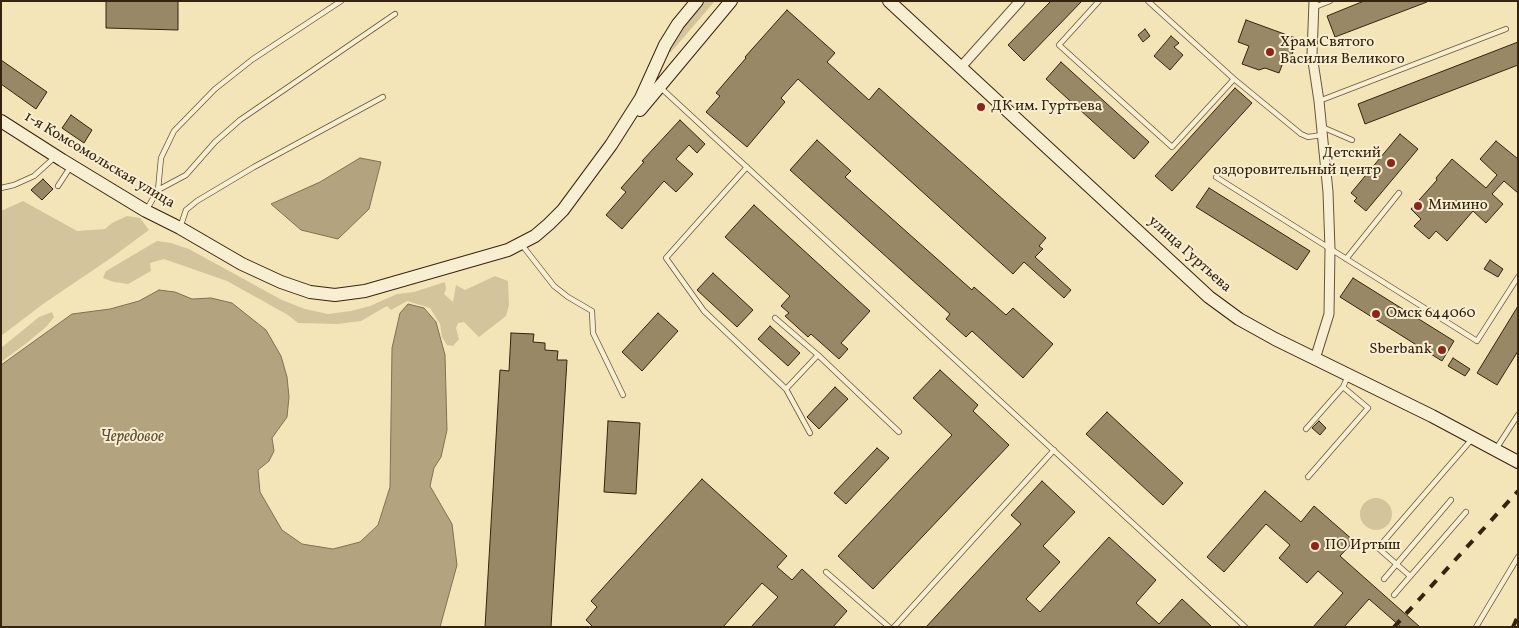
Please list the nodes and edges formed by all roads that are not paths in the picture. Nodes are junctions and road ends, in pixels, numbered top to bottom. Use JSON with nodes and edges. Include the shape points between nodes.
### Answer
{"nodes":[{"id":1,"x":341,"y":1,"type":"edge"},
{"id":2,"x":697,"y":1,"type":"edge"},
{"id":3,"x":730,"y":1,"type":"edge"},
{"id":4,"x":889,"y":1,"type":"edge"},
{"id":5,"x":1020,"y":1,"type":"edge"},
{"id":6,"x":1098,"y":1,"type":"edge"},
{"id":7,"x":1148,"y":1,"type":"edge"},
{"id":8,"x":1330,"y":1,"type":"edge"},
{"id":9,"x":1314,"y":4,"type":"edge"},
{"id":10,"x":395,"y":14,"type":"dead end"},
{"id":11,"x":1506,"y":29,"type":"dead end"},
{"id":12,"x":961,"y":67,"type":"junction"},
{"id":13,"x":1234,"y":79,"type":"junction"},
{"id":14,"x":660,"y":87,"type":"junction"},
{"id":15,"x":383,"y":97,"type":"dead end"},
{"id":16,"x":1319,"y":101,"type":"junction"},
{"id":17,"x":1,"y":121,"type":"edge"},
{"id":18,"x":1322,"y":131,"type":"junction"},
{"id":19,"x":1352,"y":140,"type":"dead end"},
{"id":20,"x":611,"y":144,"type":"junction"},
{"id":21,"x":56,"y":156,"type":"junction"},
{"id":22,"x":72,"y":166,"type":"junction"},
{"id":23,"x":747,"y":167,"type":"junction"},
{"id":24,"x":1216,"y":177,"type":"dead end"},
{"id":25,"x":58,"y":186,"type":"dead end"},
{"id":26,"x":1,"y":188,"type":"edge"},
{"id":27,"x":158,"y":190,"type":"junction"},
{"id":28,"x":1400,"y":193,"type":"dead end"},
{"id":29,"x":146,"y":211,"type":"junction"},
{"id":30,"x":180,"y":228,"type":"junction"},
{"id":31,"x":521,"y":244,"type":"junction"},
{"id":32,"x":1330,"y":248,"type":"junction"},
{"id":33,"x":1346,"y":259,"type":"junction"},
{"id":34,"x":1518,"y":277,"type":"edge"},
{"id":35,"x":775,"y":318,"type":"dead end"},
{"id":36,"x":818,"y":354,"type":"junction"},
{"id":37,"x":1316,"y":359,"type":"junction"},
{"id":38,"x":1346,"y":381,"type":"junction"},
{"id":39,"x":786,"y":389,"type":"junction"},
{"id":40,"x":623,"y":395,"type":"dead end"},
{"id":41,"x":1518,"y":415,"type":"edge"},
{"id":42,"x":1306,"y":429,"type":"dead end"},
{"id":43,"x":900,"y":432,"type":"dead end"},
{"id":44,"x":810,"y":433,"type":"dead end"},
{"id":45,"x":1473,"y":438,"type":"junction"},
{"id":46,"x":1054,"y":450,"type":"junction"},
{"id":47,"x":1496,"y":450,"type":"junction"},
{"id":48,"x":1518,"y":462,"type":"edge"},
{"id":49,"x":1308,"y":477,"type":"dead end"},
{"id":50,"x":1451,"y":500,"type":"dead end"},
{"id":51,"x":1466,"y":512,"type":"dead end"},
{"id":52,"x":1518,"y":557,"type":"edge"},
{"id":53,"x":1396,"y":564,"type":"junction"},
{"id":54,"x":826,"y":572,"type":"dead end"},
{"id":55,"x":1410,"y":576,"type":"junction"},
{"id":56,"x":1384,"y":578,"type":"dead end"},
{"id":57,"x":1394,"y":595,"type":"dead end"},
{"id":58,"x":889,"y":627,"type":"edge"},
{"id":59,"x":894,"y":627,"type":"edge"},
{"id":60,"x":1245,"y":627,"type":"edge"},
{"id":61,"x":1476,"y":627,"type":"edge"}],
"edges":[{"from":1,"to":27,"type":"lane","via":[[253,59],[215,89],[174,131],[161,158]]},
{"from":2,"to":20,"type":"main road","via":[[665,45],[641,98]]},
{"from":3,"to":14,"type":"main road"},
{"from":4,"to":12,"type":"main road","name":"улица Гуртьева"},
{"from":5,"to":12,"type":"street"},
{"from":6,"to":13,"type":"lane","via":[[1059,45],[1172,147]]},
{"from":7,"to":13,"type":"lane"},
{"from":8,"to":9,"type":"lane"},
{"from":9,"to":16,"type":"street","via":[[1312,55]]},
{"from":10,"to":27,"type":"lane","via":[[240,120],[186,175]]},
{"from":11,"to":16,"type":"lane"},
{"from":12,"to":37,"type":"main road","name":"улица Гуртьева","via":[[1209,297],[1239,319]]},
{"from":13,"to":18,"type":"lane","via":[[1302,134],[1308,137]]},
{"from":14,"to":20,"type":"main road"},
{"from":14,"to":23,"type":"lane"},
{"from":15,"to":30,"type":"lane","via":[[197,201],[186,210]]},
{"from":16,"to":18,"type":"street"},
{"from":17,"to":21,"type":"main road","name":"1-я Комсомольская улица"},
{"from":18,"to":19,"type":"lane"},
{"from":18,"to":32,"type":"street"},
{"from":20,"to":31,"type":"main road","name":"1-я Комсомольская улица","via":[[563,210],[535,236]]},
{"from":21,"to":22,"type":"main road","name":"1-я Комсомольская улица"},
{"from":21,"to":26,"type":"lane","via":[[34,176]]},
{"from":22,"to":25,"type":"lane"},
{"from":22,"to":29,"type":"main road","name":"1-я Комсомольская улица"},
{"from":23,"to":39,"type":"lane","via":[[666,258],[704,311]]},
{"from":23,"to":46,"type":"lane"},
{"from":24,"to":32,"type":"lane"},
{"from":27,"to":29,"type":"lane"},
{"from":28,"to":33,"type":"lane"},
{"from":29,"to":30,"type":"main road","name":"1-я Комсомольская улица"},
{"from":30,"to":31,"type":"main road","name":"1-я Комсомольская улица","via":[[242,264],[281,282],[310,292],[334,295],[373,289],[494,255]]},
{"from":31,"to":40,"type":"lane","via":[[554,286],[592,311],[593,333]]},
{"from":32,"to":33,"type":"lane"},
{"from":32,"to":37,"type":"street","via":[[1329,314]]},
{"from":33,"to":34,"type":"lane","via":[[1477,341]]},
{"from":35,"to":36,"type":"lane"},
{"from":36,"to":39,"type":"lane"},
{"from":36,"to":43,"type":"lane"},
{"from":37,"to":38,"type":"main road","name":"улица Гуртьева"},
{"from":38,"to":42,"type":"lane"},
{"from":38,"to":45,"type":"main road","name":"улица Гуртьева"},
{"from":38,"to":49,"type":"lane","via":[[1368,408]]},
{"from":39,"to":44,"type":"lane"},
{"from":41,"to":47,"type":"lane"},
{"from":45,"to":47,"type":"main road","name":"улица Гуртьева"},
{"from":45,"to":53,"type":"lane","via":[[1378,548]]},
{"from":46,"to":59,"type":"lane"},
{"from":46,"to":60,"type":"lane"},
{"from":47,"to":48,"type":"main road","name":"улица Гуртьева"},
{"from":50,"to":53,"type":"lane"},
{"from":51,"to":55,"type":"lane"},
{"from":52,"to":61,"type":"lane"},
{"from":53,"to":55,"type":"lane"},
{"from":53,"to":56,"type":"lane"},
{"from":54,"to":58,"type":"lane"},
{"from":55,"to":57,"type":"lane"}]}
